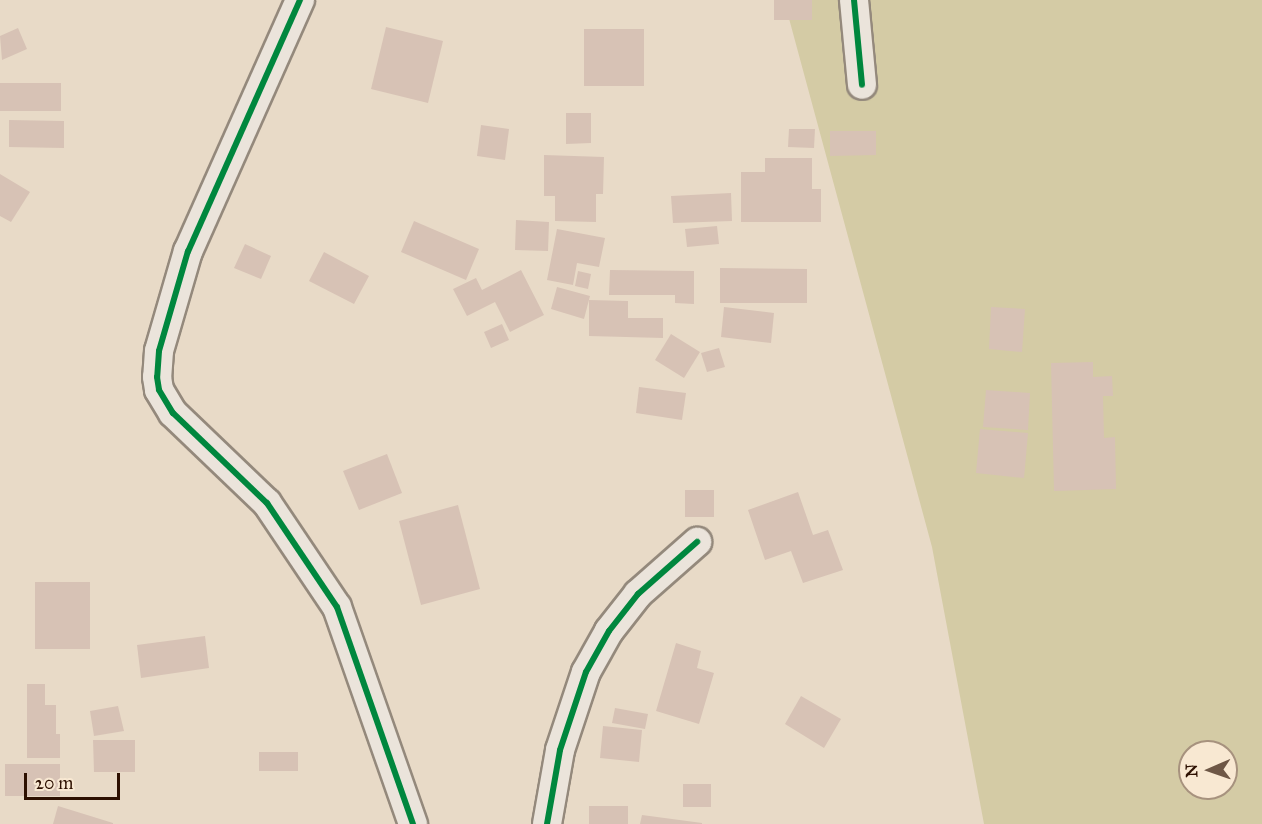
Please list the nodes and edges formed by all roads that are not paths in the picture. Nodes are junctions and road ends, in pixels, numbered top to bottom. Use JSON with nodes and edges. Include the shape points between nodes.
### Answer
{"nodes":[{"id":1,"x":300,"y":0,"type":"edge"},
{"id":2,"x":854,"y":0,"type":"edge"},
{"id":3,"x":862,"y":85,"type":"dead end"},
{"id":4,"x":697,"y":542,"type":"dead end"},
{"id":5,"x":413,"y":824,"type":"edge"},
{"id":6,"x":547,"y":824,"type":"edge"}],
"edges":[{"from":1,"to":5,"type":"street","via":[[188,251],[159,351],[157,377],[159,390],[173,413],[267,503],[337,607]]},
{"from":2,"to":3,"type":"street"},
{"from":4,"to":6,"type":"street","via":[[638,594],[609,632],[586,672],[560,750]]}]}
